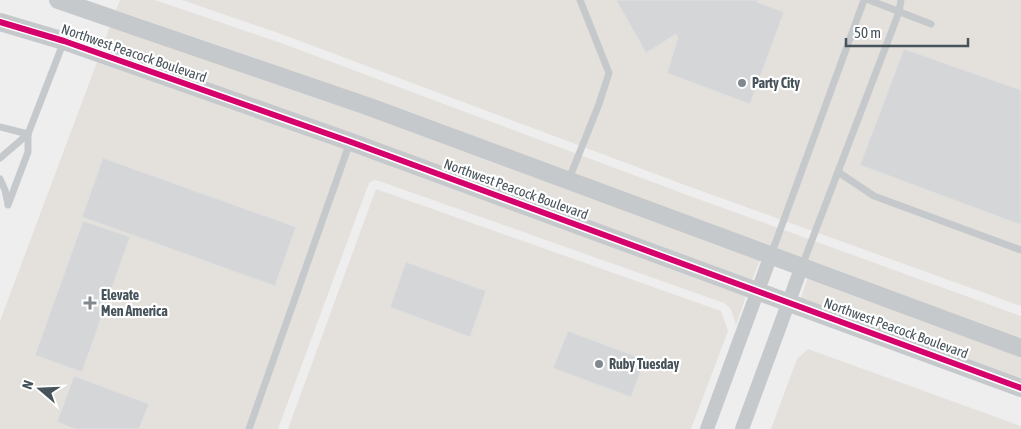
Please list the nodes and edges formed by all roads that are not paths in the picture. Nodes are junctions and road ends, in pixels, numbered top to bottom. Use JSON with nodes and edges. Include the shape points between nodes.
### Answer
{"nodes":[{"id":1,"x":580,"y":0,"type":"edge"},
{"id":2,"x":864,"y":0,"type":"edge"},
{"id":3,"x":869,"y":0,"type":"edge"},
{"id":4,"x":901,"y":0,"type":"edge"},
{"id":5,"x":62,"y":1,"type":"edge"},
{"id":6,"x":899,"y":12,"type":"junction"},
{"id":7,"x":0,"y":22,"type":"edge"},
{"id":8,"x":931,"y":24,"type":"dead end"},
{"id":9,"x":64,"y":41,"type":"junction"},
{"id":10,"x":0,"y":127,"type":"edge"},
{"id":11,"x":28,"y":134,"type":"junction"},
{"id":12,"x":350,"y":142,"type":"junction"},
{"id":13,"x":0,"y":158,"type":"edge"},
{"id":14,"x":837,"y":175,"type":"junction"},
{"id":15,"x":0,"y":178,"type":"edge"},
{"id":16,"x":568,"y":181,"type":"junction"},
{"id":17,"x":1021,"y":250,"type":"edge"},
{"id":18,"x":772,"y":255,"type":"junction"},
{"id":19,"x":802,"y":266,"type":"junction"},
{"id":20,"x":758,"y":291,"type":"junction"},
{"id":21,"x":789,"y":302,"type":"junction"},
{"id":22,"x":1021,"y":348,"type":"edge"},
{"id":23,"x":1021,"y":388,"type":"edge"},
{"id":24,"x":249,"y":429,"type":"edge"},
{"id":25,"x":707,"y":429,"type":"edge"},
{"id":26,"x":742,"y":429,"type":"edge"}],
"edges":[{"from":1,"to":16,"type":"lane","via":[[609,73]]},
{"from":2,"to":18,"type":"lane"},
{"from":3,"to":6,"type":"lane"},
{"from":4,"to":6,"type":"lane"},
{"from":5,"to":16,"type":"street","name":"Northwest Peacock Boulevard","via":[[367,106]]},
{"from":6,"to":8,"type":"lane"},
{"from":6,"to":14,"type":"lane"},
{"from":7,"to":9,"type":"street","name":"Northwest Peacock Boulevard"},
{"from":9,"to":11,"type":"lane"},
{"from":9,"to":12,"type":"street","name":"Northwest Peacock Boulevard"},
{"from":10,"to":11,"type":"lane"},
{"from":11,"to":13,"type":"lane"},
{"from":11,"to":15,"type":"lane","via":[[28,152],[8,205]]},
{"from":12,"to":20,"type":"street","name":"Northwest Peacock Boulevard"},
{"from":12,"to":24,"type":"lane"},
{"from":14,"to":17,"type":"lane","via":[[874,196]]},
{"from":14,"to":19,"type":"lane"},
{"from":16,"to":18,"type":"street","name":"Northwest Peacock Boulevard"},
{"from":18,"to":19,"type":"street","name":"Northwest Peacock Boulevard"},
{"from":18,"to":20,"type":"street"},
{"from":19,"to":21,"type":"street"},
{"from":19,"to":22,"type":"street","name":"Northwest Peacock Boulevard"},
{"from":20,"to":21,"type":"street","name":"Northwest Peacock Boulevard"},
{"from":20,"to":25,"type":"street"},
{"from":21,"to":23,"type":"street","name":"Northwest Peacock Boulevard"},
{"from":21,"to":26,"type":"street"}]}
